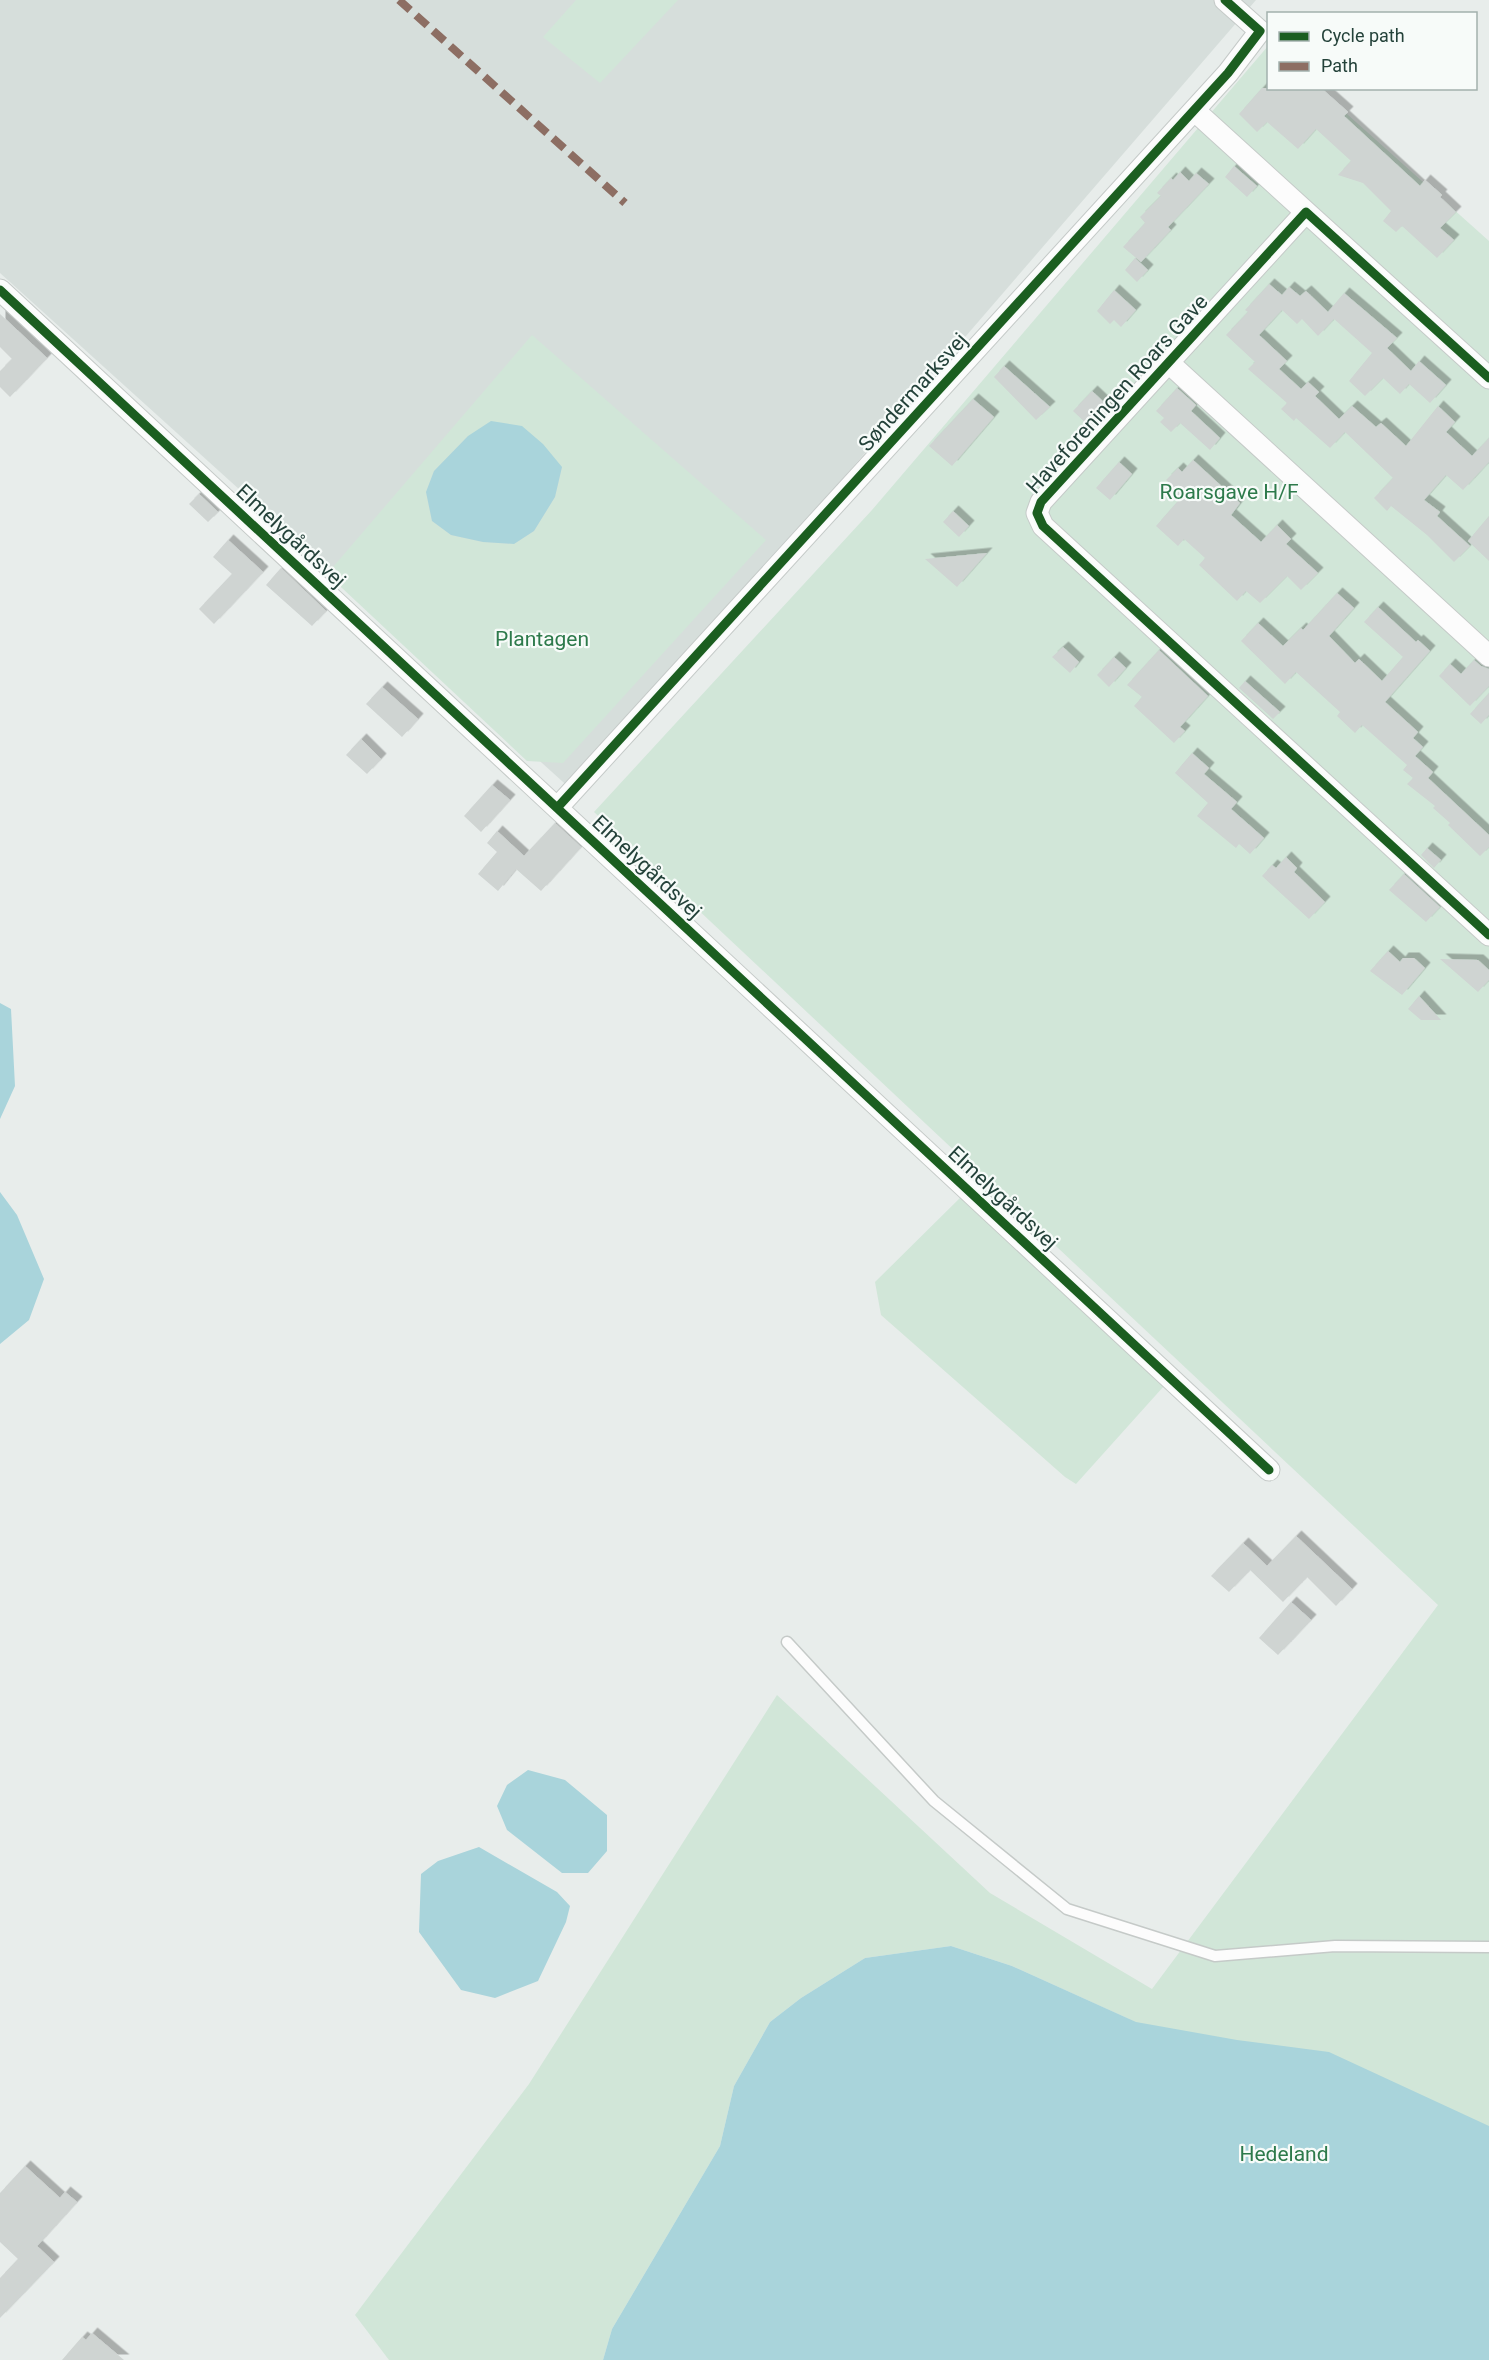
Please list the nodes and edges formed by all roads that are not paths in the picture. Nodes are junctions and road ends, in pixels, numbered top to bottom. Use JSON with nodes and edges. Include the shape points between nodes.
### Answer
{"nodes":[{"id":1,"x":1225,"y":0,"type":"edge"},
{"id":2,"x":1195,"y":111,"type":"junction"},
{"id":3,"x":1306,"y":212,"type":"junction"},
{"id":4,"x":0,"y":290,"type":"edge"},
{"id":5,"x":1169,"y":363,"type":"junction"},
{"id":6,"x":1489,"y":378,"type":"edge"},
{"id":7,"x":1489,"y":656,"type":"edge"},
{"id":8,"x":557,"y":808,"type":"junction"},
{"id":9,"x":1489,"y":935,"type":"edge"},
{"id":10,"x":1269,"y":1470,"type":"dead end"},
{"id":11,"x":787,"y":1642,"type":"dead end"},
{"id":12,"x":1489,"y":1947,"type":"edge"}],
"edges":[{"from":1,"to":2,"type":"street","name":"Søndermarksvej","via":[[1260,31]]},
{"from":2,"to":3,"type":"street"},
{"from":2,"to":8,"type":"street","name":"Søndermarksvej"},
{"from":3,"to":5,"type":"street","name":"Haveforeningen Roars Gave"},
{"from":3,"to":6,"type":"street"},
{"from":4,"to":8,"type":"street","name":"Elmelygårdsvej"},
{"from":5,"to":7,"type":"street","name":"Haveforeningen Roars Gave"},
{"from":5,"to":9,"type":"street","name":"Haveforeningen Roars Gave","via":[[1041,502],[1036,513],[1043,526]]},
{"from":8,"to":10,"type":"street","name":"Elmelygårdsvej"},
{"from":11,"to":12,"type":"lane","via":[[934,1801],[1067,1909],[1215,1956],[1335,1946]]}]}
